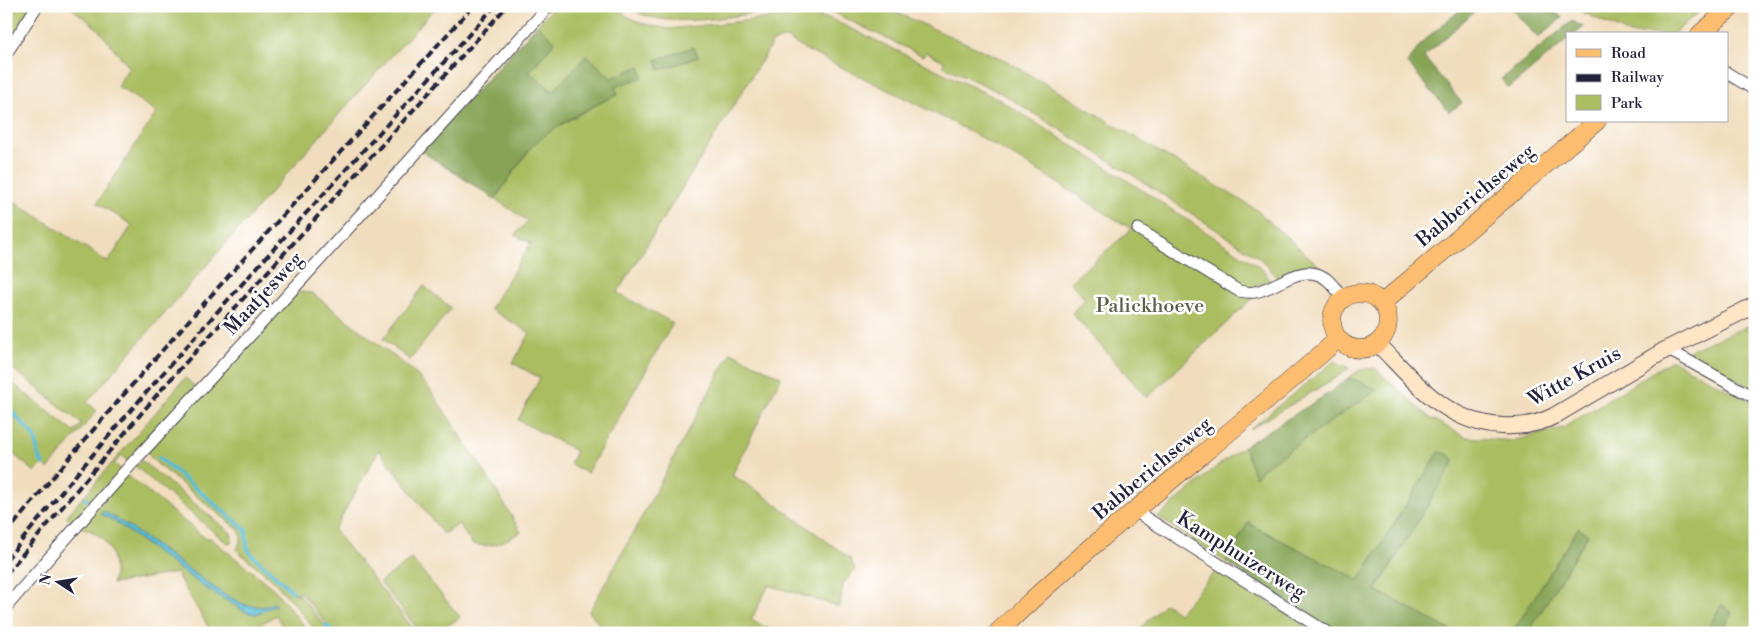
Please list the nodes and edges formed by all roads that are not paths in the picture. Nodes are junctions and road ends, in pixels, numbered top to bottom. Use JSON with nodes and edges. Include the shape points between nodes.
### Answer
{"nodes":[{"id":1,"x":37,"y":6,"type":"edge"},
{"id":2,"x":549,"y":6,"type":"edge"},
{"id":3,"x":1733,"y":6,"type":"edge"},
{"id":4,"x":1702,"y":32,"type":"edge"},
{"id":5,"x":6,"y":54,"type":"edge"},
{"id":6,"x":1728,"y":74,"type":"edge"},
{"id":7,"x":1755,"y":90,"type":"edge"},
{"id":8,"x":1596,"y":122,"type":"edge"},
{"id":9,"x":1138,"y":229,"type":"dead end"},
{"id":10,"x":1344,"y":298,"type":"junction"},
{"id":11,"x":1382,"y":303,"type":"junction"},
{"id":12,"x":1755,"y":305,"type":"edge"},
{"id":13,"x":1338,"y":339,"type":"junction"},
{"id":14,"x":1378,"y":344,"type":"junction"},
{"id":15,"x":1667,"y":349,"type":"junction"},
{"id":16,"x":1755,"y":398,"type":"edge"},
{"id":17,"x":1135,"y":511,"type":"junction"},
{"id":18,"x":6,"y":607,"type":"edge"},
{"id":19,"x":997,"y":633,"type":"edge"},
{"id":20,"x":1328,"y":633,"type":"edge"}],
"edges":[{"from":1,"to":5,"type":"street"},
{"from":2,"to":18,"type":"street","name":"Maatjesweg","via":[[302,280],[134,460]]},
{"from":3,"to":4,"type":"main road"},
{"from":6,"to":7,"type":"street"},
{"from":8,"to":11,"type":"main road","name":"Babberichseweg"},
{"from":9,"to":10,"type":"street","via":[[1239,291],[1253,293],[1296,275],[1311,273],[1327,280]]},
{"from":10,"to":11,"type":"main road","via":[[1364,293]]},
{"from":10,"to":13,"type":"main road","via":[[1332,318]]},
{"from":11,"to":14,"type":"main road","via":[[1388,324],[1387,332]]},
{"from":12,"to":15,"type":"main road","name":"Witte Kruis"},
{"from":13,"to":14,"type":"main road","via":[[1357,349]]},
{"from":13,"to":17,"type":"main road","name":"Babberichseweg"},
{"from":14,"to":15,"type":"main road","name":"Witte Kruis","via":[[1439,404],[1462,417],[1485,424],[1512,426],[1535,425],[1554,416]]},
{"from":15,"to":16,"type":"street"},
{"from":17,"to":19,"type":"main road","name":"Babberichseweg"},
{"from":17,"to":20,"type":"street","name":"Kamphuizerweg"}]}
